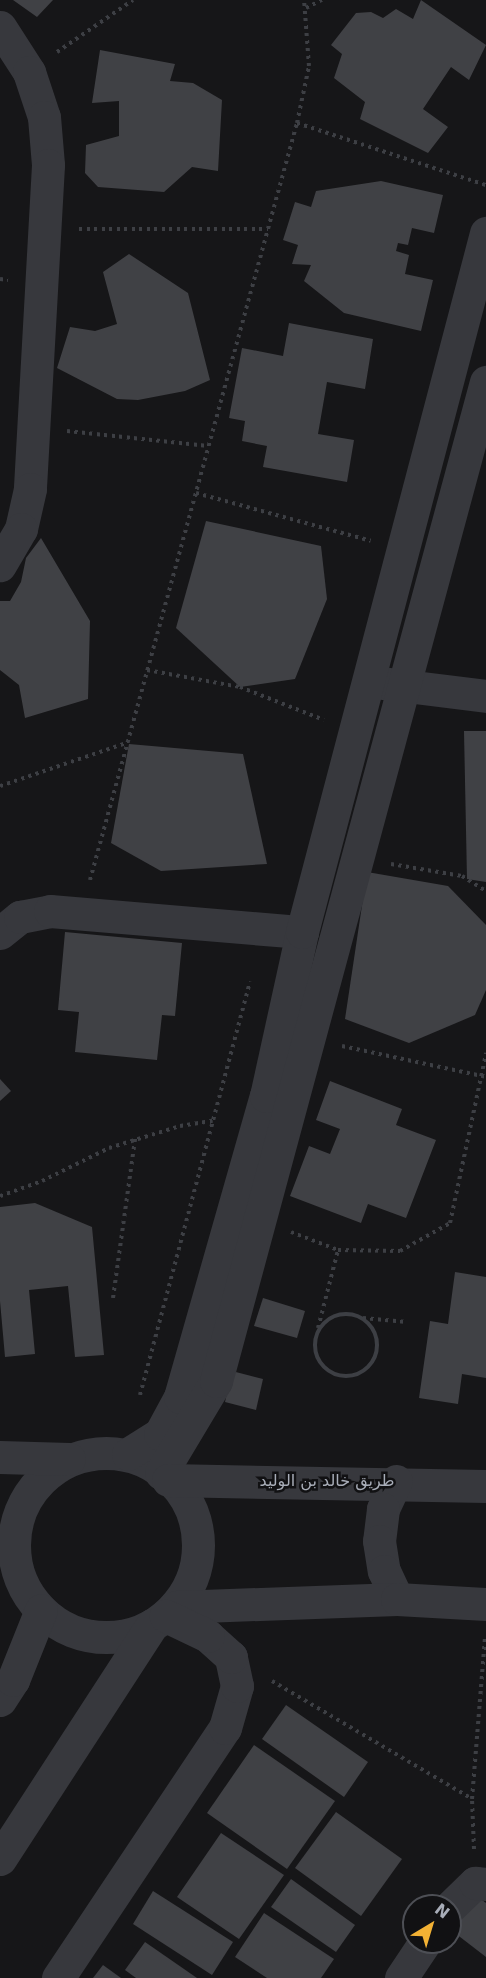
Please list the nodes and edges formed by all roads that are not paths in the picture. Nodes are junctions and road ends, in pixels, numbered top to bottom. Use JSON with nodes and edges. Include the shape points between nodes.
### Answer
{"nodes":[{"id":1,"x":0,"y":27,"type":"edge"},
{"id":2,"x":486,"y":233,"type":"edge"},
{"id":3,"x":486,"y":382,"type":"edge"},
{"id":4,"x":0,"y":565,"type":"edge"},
{"id":5,"x":369,"y":681,"type":"junction"},
{"id":6,"x":405,"y":685,"type":"junction"},
{"id":7,"x":486,"y":696,"type":"edge"},
{"id":8,"x":303,"y":932,"type":"junction"},
{"id":9,"x":0,"y":933,"type":"edge"},
{"id":10,"x":128,"y":1454,"type":"junction"},
{"id":11,"x":0,"y":1457,"type":"edge"},
{"id":12,"x":69,"y":1460,"type":"junction"},
{"id":13,"x":164,"y":1476,"type":"junction"},
{"id":14,"x":396,"y":1481,"type":"junction"},
{"id":15,"x":486,"y":1486,"type":"edge"},
{"id":16,"x":22,"y":1592,"type":"edge"},
{"id":17,"x":397,"y":1599,"type":"junction"},
{"id":18,"x":486,"y":1604,"type":"edge"},
{"id":19,"x":165,"y":1616,"type":"junction"},
{"id":20,"x":0,"y":1700,"type":"edge"},
{"id":21,"x":0,"y":1859,"type":"edge"},
{"id":22,"x":481,"y":1883,"type":"edge"},
{"id":23,"x":462,"y":1898,"type":"edge"},
{"id":24,"x":417,"y":1954,"type":"edge"},
{"id":25,"x":58,"y":1978,"type":"edge"},
{"id":26,"x":401,"y":1978,"type":"edge"}],
"edges":[{"from":1,"to":4,"type":"street","via":[[29,72],[44,117],[48,165],[30,489],[21,529]]},
{"from":2,"to":5,"type":"street"},
{"from":3,"to":6,"type":"street"},
{"from":5,"to":6,"type":"street"},
{"from":5,"to":8,"type":"street"},
{"from":6,"to":7,"type":"street"},
{"from":6,"to":13,"type":"street","via":[[216,1381]]},
{"from":8,"to":9,"type":"street","via":[[50,911],[20,917]]},
{"from":8,"to":10,"type":"street","via":[[266,1096],[180,1397],[160,1434]]},
{"from":10,"to":12,"type":"street","via":[[98,1452]]},
{"from":10,"to":13,"type":"street","via":[[150,1462]]},
{"from":11,"to":12,"type":"street"},
{"from":12,"to":16,"type":"street","via":[[25,1499],[15,1527],[15,1557]]},
{"from":13,"to":14,"type":"street","name":"طريق خالد بن الوليد"},
{"from":13,"to":19,"type":"street","via":[[187,1498],[198,1526],[199,1555],[192,1583]]},
{"from":14,"to":15,"type":"street","name":"طريق خالد بن الوليد"},
{"from":14,"to":17,"type":"street","via":[[383,1509],[379,1541],[384,1571]]},
{"from":16,"to":19,"type":"street","via":[[65,1628],[94,1636],[124,1635]]},
{"from":16,"to":20,"type":"street","via":[[13,1680]]},
{"from":17,"to":18,"type":"street"},
{"from":17,"to":19,"type":"street"},
{"from":19,"to":21,"type":"street"},
{"from":19,"to":25,"type":"street","via":[[208,1636],[231,1657],[237,1686],[225,1728]]},
{"from":22,"to":23,"type":"street"},
{"from":24,"to":26,"type":"street"}]}
